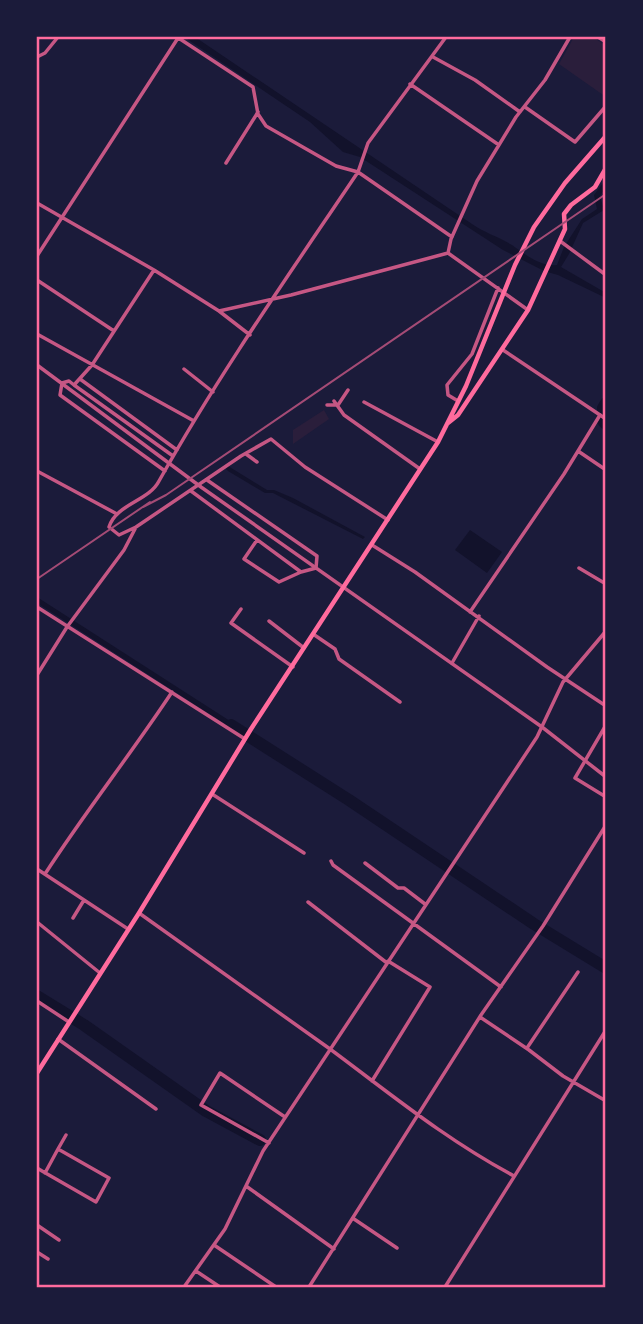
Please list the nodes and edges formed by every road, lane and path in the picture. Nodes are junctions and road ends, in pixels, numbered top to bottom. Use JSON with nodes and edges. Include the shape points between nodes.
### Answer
{"nodes":[{"id":1,"x":58,"y":37,"type":"edge"},
{"id":2,"x":178,"y":37,"type":"edge"},
{"id":3,"x":446,"y":37,"type":"edge"},
{"id":4,"x":570,"y":37,"type":"edge"},
{"id":5,"x":598,"y":37,"type":"edge"},
{"id":6,"x":606,"y":42,"type":"edge"},
{"id":7,"x":37,"y":57,"type":"edge"},
{"id":8,"x":433,"y":57,"type":"junction"},
{"id":9,"x":410,"y":84,"type":"junction"},
{"id":10,"x":606,"y":106,"type":"edge"},
{"id":11,"x":525,"y":107,"type":"junction"},
{"id":12,"x":258,"y":112,"type":"junction"},
{"id":13,"x":520,"y":113,"type":"junction"},
{"id":14,"x":606,"y":136,"type":"edge"},
{"id":15,"x":499,"y":145,"type":"junction"},
{"id":16,"x":226,"y":163,"type":"dead end"},
{"id":17,"x":606,"y":169,"type":"edge"},
{"id":18,"x":358,"y":172,"type":"junction"},
{"id":19,"x":37,"y":203,"type":"edge"},
{"id":20,"x":61,"y":217,"type":"junction"},
{"id":21,"x":452,"y":237,"type":"junction"},
{"id":22,"x":560,"y":241,"type":"junction"},
{"id":23,"x":448,"y":253,"type":"junction"},
{"id":24,"x":37,"y":256,"type":"edge"},
{"id":25,"x":154,"y":270,"type":"junction"},
{"id":26,"x":606,"y":275,"type":"edge"},
{"id":27,"x":37,"y":280,"type":"edge"},
{"id":28,"x":498,"y":288,"type":"junction"},
{"id":29,"x":274,"y":299,"type":"junction"},
{"id":30,"x":528,"y":310,"type":"junction"},
{"id":31,"x":219,"y":311,"type":"junction"},
{"id":32,"x":114,"y":331,"type":"junction"},
{"id":33,"x":37,"y":334,"type":"edge"},
{"id":34,"x":250,"y":335,"type":"junction"},
{"id":35,"x":503,"y":350,"type":"junction"},
{"id":36,"x":37,"y":365,"type":"edge"},
{"id":37,"x":92,"y":365,"type":"junction"},
{"id":38,"x":184,"y":369,"type":"dead end"},
{"id":39,"x":79,"y":379,"type":"junction"},
{"id":40,"x":62,"y":383,"type":"junction"},
{"id":41,"x":74,"y":385,"type":"junction"},
{"id":42,"x":348,"y":390,"type":"dead end"},
{"id":43,"x":213,"y":392,"type":"junction"},
{"id":44,"x":334,"y":401,"type":"dead end"},
{"id":45,"x":458,"y":401,"type":"junction"},
{"id":46,"x":364,"y":402,"type":"dead end"},
{"id":47,"x":327,"y":405,"type":"dead end"},
{"id":48,"x":338,"y":405,"type":"junction"},
{"id":49,"x":606,"y":411,"type":"edge"},
{"id":50,"x":603,"y":417,"type":"edge"},
{"id":51,"x":194,"y":421,"type":"junction"},
{"id":52,"x":446,"y":425,"type":"junction"},
{"id":53,"x":438,"y":442,"type":"junction"},
{"id":54,"x":177,"y":450,"type":"junction"},
{"id":55,"x":578,"y":451,"type":"junction"},
{"id":56,"x":246,"y":454,"type":"junction"},
{"id":57,"x":173,"y":456,"type":"junction"},
{"id":58,"x":257,"y":462,"type":"dead end"},
{"id":59,"x":420,"y":469,"type":"junction"},
{"id":60,"x":606,"y":470,"type":"edge"},
{"id":61,"x":37,"y":471,"type":"edge"},
{"id":62,"x":165,"y":471,"type":"junction"},
{"id":63,"x":207,"y":480,"type":"junction"},
{"id":64,"x":191,"y":491,"type":"junction"},
{"id":65,"x":117,"y":514,"type":"junction"},
{"id":66,"x":388,"y":520,"type":"junction"},
{"id":67,"x":136,"y":527,"type":"junction"},
{"id":68,"x":257,"y":540,"type":"junction"},
{"id":69,"x":372,"y":545,"type":"junction"},
{"id":70,"x":316,"y":568,"type":"junction"},
{"id":71,"x":579,"y":568,"type":"dead end"},
{"id":72,"x":301,"y":572,"type":"junction"},
{"id":73,"x":606,"y":584,"type":"edge"},
{"id":74,"x":343,"y":586,"type":"junction"},
{"id":75,"x":37,"y":607,"type":"edge"},
{"id":76,"x":240,"y":609,"type":"dead end"},
{"id":77,"x":470,"y":612,"type":"junction"},
{"id":78,"x":479,"y":617,"type":"junction"},
{"id":79,"x":269,"y":621,"type":"dead end"},
{"id":80,"x":67,"y":626,"type":"junction"},
{"id":81,"x":606,"y":631,"type":"edge"},
{"id":82,"x":313,"y":634,"type":"junction"},
{"id":83,"x":304,"y":648,"type":"junction"},
{"id":84,"x":452,"y":663,"type":"junction"},
{"id":85,"x":293,"y":667,"type":"junction"},
{"id":86,"x":37,"y":675,"type":"edge"},
{"id":87,"x":565,"y":680,"type":"junction"},
{"id":88,"x":172,"y":692,"type":"junction"},
{"id":89,"x":400,"y":702,"type":"dead end"},
{"id":90,"x":606,"y":706,"type":"edge"},
{"id":91,"x":606,"y":725,"type":"edge"},
{"id":92,"x":542,"y":727,"type":"junction"},
{"id":93,"x":245,"y":739,"type":"junction"},
{"id":94,"x":585,"y":760,"type":"junction"},
{"id":95,"x":606,"y":777,"type":"edge"},
{"id":96,"x":212,"y":794,"type":"junction"},
{"id":97,"x":606,"y":797,"type":"edge"},
{"id":98,"x":606,"y":825,"type":"edge"},
{"id":99,"x":304,"y":853,"type":"dead end"},
{"id":100,"x":331,"y":861,"type":"dead end"},
{"id":101,"x":365,"y":863,"type":"dead end"},
{"id":102,"x":37,"y":869,"type":"edge"},
{"id":103,"x":45,"y":874,"type":"junction"},
{"id":104,"x":84,"y":900,"type":"junction"},
{"id":105,"x":308,"y":902,"type":"dead end"},
{"id":106,"x":425,"y":904,"type":"junction"},
{"id":107,"x":138,"y":913,"type":"junction"},
{"id":108,"x":73,"y":918,"type":"dead end"},
{"id":109,"x":37,"y":922,"type":"edge"},
{"id":110,"x":413,"y":923,"type":"junction"},
{"id":111,"x":128,"y":929,"type":"junction"},
{"id":112,"x":388,"y":962,"type":"junction"},
{"id":113,"x":578,"y":972,"type":"dead end"},
{"id":114,"x":100,"y":973,"type":"junction"},
{"id":115,"x":501,"y":987,"type":"junction"},
{"id":116,"x":37,"y":1001,"type":"edge"},
{"id":117,"x":481,"y":1017,"type":"junction"},
{"id":118,"x":69,"y":1022,"type":"junction"},
{"id":119,"x":606,"y":1030,"type":"edge"},
{"id":120,"x":58,"y":1039,"type":"junction"},
{"id":121,"x":527,"y":1048,"type":"junction"},
{"id":122,"x":330,"y":1050,"type":"junction"},
{"id":123,"x":37,"y":1073,"type":"edge"},
{"id":124,"x":372,"y":1081,"type":"junction"},
{"id":125,"x":574,"y":1081,"type":"junction"},
{"id":126,"x":606,"y":1101,"type":"edge"},
{"id":127,"x":156,"y":1109,"type":"dead end"},
{"id":128,"x":285,"y":1117,"type":"junction"},
{"id":129,"x":419,"y":1117,"type":"junction"},
{"id":130,"x":66,"y":1135,"type":"dead end"},
{"id":131,"x":269,"y":1143,"type":"junction"},
{"id":132,"x":58,"y":1149,"type":"junction"},
{"id":133,"x":37,"y":1168,"type":"edge"},
{"id":134,"x":45,"y":1173,"type":"junction"},
{"id":135,"x":514,"y":1176,"type":"junction"},
{"id":136,"x":246,"y":1186,"type":"junction"},
{"id":137,"x":354,"y":1219,"type":"junction"},
{"id":138,"x":37,"y":1225,"type":"edge"},
{"id":139,"x":60,"y":1240,"type":"dead end"},
{"id":140,"x":214,"y":1245,"type":"junction"},
{"id":141,"x":397,"y":1248,"type":"dead end"},
{"id":142,"x":334,"y":1249,"type":"junction"},
{"id":143,"x":37,"y":1252,"type":"edge"},
{"id":144,"x":48,"y":1259,"type":"dead end"},
{"id":145,"x":196,"y":1270,"type":"junction"},
{"id":146,"x":184,"y":1287,"type":"edge"},
{"id":147,"x":220,"y":1287,"type":"edge"},
{"id":148,"x":276,"y":1287,"type":"edge"},
{"id":149,"x":309,"y":1287,"type":"edge"},
{"id":150,"x":445,"y":1287,"type":"edge"}],
"edges":[{"from":1,"to":7,"type":"street"},
{"from":2,"to":12,"type":"street","via":[[253,87]]},
{"from":2,"to":20,"type":"street"},
{"from":3,"to":8,"type":"street"},
{"from":4,"to":11,"type":"street"},
{"from":5,"to":6,"type":"street"},
{"from":8,"to":9,"type":"street"},
{"from":8,"to":13,"type":"street"},
{"from":9,"to":15,"type":"street"},
{"from":9,"to":18,"type":"street","via":[[368,143]]},
{"from":10,"to":11,"type":"street","via":[[575,142]]},
{"from":11,"to":13,"type":"street"},
{"from":12,"to":16,"type":"street"},
{"from":12,"to":18,"type":"street","via":[[266,126],[299,146]]},
{"from":13,"to":15,"type":"street"},
{"from":14,"to":45,"type":"main road","via":[[530,236]]},
{"from":15,"to":21,"type":"street"},
{"from":17,"to":22,"type":"main road","via":[[595,187],[564,214]]},
{"from":18,"to":21,"type":"street"},
{"from":18,"to":29,"type":"street"},
{"from":19,"to":20,"type":"street"},
{"from":20,"to":24,"type":"street"},
{"from":20,"to":25,"type":"street"},
{"from":21,"to":23,"type":"street"},
{"from":22,"to":26,"type":"street"},
{"from":22,"to":30,"type":"main road"},
{"from":23,"to":28,"type":"street"},
{"from":23,"to":29,"type":"street"},
{"from":25,"to":31,"type":"street"},
{"from":25,"to":32,"type":"street"},
{"from":27,"to":32,"type":"street"},
{"from":28,"to":30,"type":"street"},
{"from":28,"to":45,"type":"street","via":[[472,354],[447,385],[447,394]]},
{"from":29,"to":31,"type":"street"},
{"from":29,"to":34,"type":"street"},
{"from":30,"to":35,"type":"main road"},
{"from":31,"to":34,"type":"street"},
{"from":32,"to":37,"type":"street"},
{"from":33,"to":37,"type":"street"},
{"from":34,"to":43,"type":"street"},
{"from":35,"to":50,"type":"street"},
{"from":35,"to":52,"type":"main road","via":[[458,415]]},
{"from":36,"to":40,"type":"street"},
{"from":37,"to":39,"type":"street"},
{"from":37,"to":51,"type":"street"},
{"from":38,"to":43,"type":"street"},
{"from":39,"to":41,"type":"street"},
{"from":39,"to":54,"type":"street"},
{"from":40,"to":41,"type":"street"},
{"from":40,"to":62,"type":"street","via":[[60,395]]},
{"from":40,"to":70,"type":"street"},
{"from":41,"to":57,"type":"street"},
{"from":42,"to":48,"type":"street"},
{"from":43,"to":51,"type":"street"},
{"from":44,"to":48,"type":"street"},
{"from":45,"to":52,"type":"main road"},
{"from":46,"to":53,"type":"street"},
{"from":47,"to":48,"type":"street"},
{"from":48,"to":59,"type":"street","via":[[344,415]]},
{"from":49,"to":50,"type":"street"},
{"from":50,"to":55,"type":"street"},
{"from":51,"to":54,"type":"street"},
{"from":52,"to":53,"type":"main road"},
{"from":53,"to":59,"type":"main road"},
{"from":54,"to":57,"type":"street"},
{"from":55,"to":60,"type":"street"},
{"from":55,"to":77,"type":"street"},
{"from":56,"to":58,"type":"street"},
{"from":56,"to":63,"type":"street"},
{"from":56,"to":66,"type":"street","via":[[271,439],[305,467]]},
{"from":57,"to":62,"type":"street"},
{"from":59,"to":66,"type":"main road"},
{"from":61,"to":65,"type":"street"},
{"from":62,"to":65,"type":"street","via":[[156,488]]},
{"from":63,"to":64,"type":"street"},
{"from":63,"to":70,"type":"street","via":[[317,556]]},
{"from":64,"to":67,"type":"street"},
{"from":64,"to":68,"type":"street"},
{"from":65,"to":67,"type":"street","via":[[109,527],[113,533],[118,536]]},
{"from":66,"to":69,"type":"main road"},
{"from":67,"to":80,"type":"street"},
{"from":68,"to":72,"type":"street"},
{"from":68,"to":72,"type":"street","via":[[244,559],[279,582]]},
{"from":69,"to":74,"type":"main road"},
{"from":69,"to":77,"type":"street"},
{"from":70,"to":72,"type":"street"},
{"from":70,"to":74,"type":"street"},
{"from":71,"to":73,"type":"street"},
{"from":74,"to":82,"type":"main road"},
{"from":74,"to":84,"type":"street"},
{"from":75,"to":80,"type":"street"},
{"from":76,"to":85,"type":"street","via":[[231,623]]},
{"from":77,"to":78,"type":"street"},
{"from":78,"to":84,"type":"street"},
{"from":78,"to":87,"type":"street"},
{"from":79,"to":83,"type":"street"},
{"from":80,"to":86,"type":"street"},
{"from":80,"to":88,"type":"street"},
{"from":81,"to":87,"type":"street"},
{"from":82,"to":83,"type":"main road"},
{"from":82,"to":89,"type":"street","via":[[335,649],[339,659]]},
{"from":83,"to":85,"type":"main road"},
{"from":84,"to":92,"type":"street"},
{"from":85,"to":93,"type":"main road"},
{"from":87,"to":90,"type":"street"},
{"from":87,"to":92,"type":"street"},
{"from":88,"to":93,"type":"street"},
{"from":88,"to":103,"type":"street"},
{"from":91,"to":94,"type":"street"},
{"from":92,"to":94,"type":"street"},
{"from":92,"to":106,"type":"street"},
{"from":93,"to":96,"type":"main road"},
{"from":94,"to":95,"type":"street"},
{"from":94,"to":97,"type":"street","via":[[576,780]]},
{"from":96,"to":99,"type":"street"},
{"from":96,"to":107,"type":"main road"},
{"from":98,"to":115,"type":"street"},
{"from":100,"to":110,"type":"street"},
{"from":101,"to":106,"type":"street"},
{"from":102,"to":103,"type":"street"},
{"from":103,"to":104,"type":"street"},
{"from":104,"to":108,"type":"street"},
{"from":104,"to":111,"type":"street"},
{"from":105,"to":112,"type":"street"},
{"from":106,"to":110,"type":"street"},
{"from":107,"to":111,"type":"main road"},
{"from":107,"to":122,"type":"street"},
{"from":109,"to":114,"type":"street"},
{"from":110,"to":112,"type":"street"},
{"from":110,"to":115,"type":"street"},
{"from":111,"to":114,"type":"main road"},
{"from":112,"to":122,"type":"street"},
{"from":112,"to":124,"type":"street","via":[[430,987]]},
{"from":113,"to":121,"type":"street"},
{"from":114,"to":118,"type":"main road"},
{"from":115,"to":117,"type":"street"},
{"from":116,"to":118,"type":"street"},
{"from":117,"to":121,"type":"street"},
{"from":117,"to":129,"type":"street"},
{"from":118,"to":120,"type":"main road"},
{"from":119,"to":125,"type":"street"},
{"from":120,"to":123,"type":"main road"},
{"from":120,"to":127,"type":"street"},
{"from":121,"to":125,"type":"street"},
{"from":122,"to":124,"type":"street"},
{"from":122,"to":128,"type":"street"},
{"from":124,"to":129,"type":"street"},
{"from":125,"to":126,"type":"street"},
{"from":125,"to":135,"type":"street"},
{"from":128,"to":131,"type":"street"},
{"from":128,"to":131,"type":"street","via":[[220,1073],[201,1105]]},
{"from":129,"to":135,"type":"street"},
{"from":129,"to":137,"type":"street"},
{"from":130,"to":132,"type":"street"},
{"from":131,"to":136,"type":"street"},
{"from":132,"to":134,"type":"street"},
{"from":132,"to":134,"type":"street","via":[[108,1178],[96,1202]]},
{"from":133,"to":134,"type":"street"},
{"from":135,"to":150,"type":"street"},
{"from":136,"to":140,"type":"street"},
{"from":136,"to":142,"type":"street"},
{"from":137,"to":141,"type":"street"},
{"from":137,"to":142,"type":"street"},
{"from":138,"to":139,"type":"street"},
{"from":140,"to":145,"type":"street"},
{"from":140,"to":148,"type":"street"},
{"from":142,"to":149,"type":"street"},
{"from":143,"to":144,"type":"street"},
{"from":145,"to":146,"type":"street"},
{"from":145,"to":147,"type":"street"}]}
